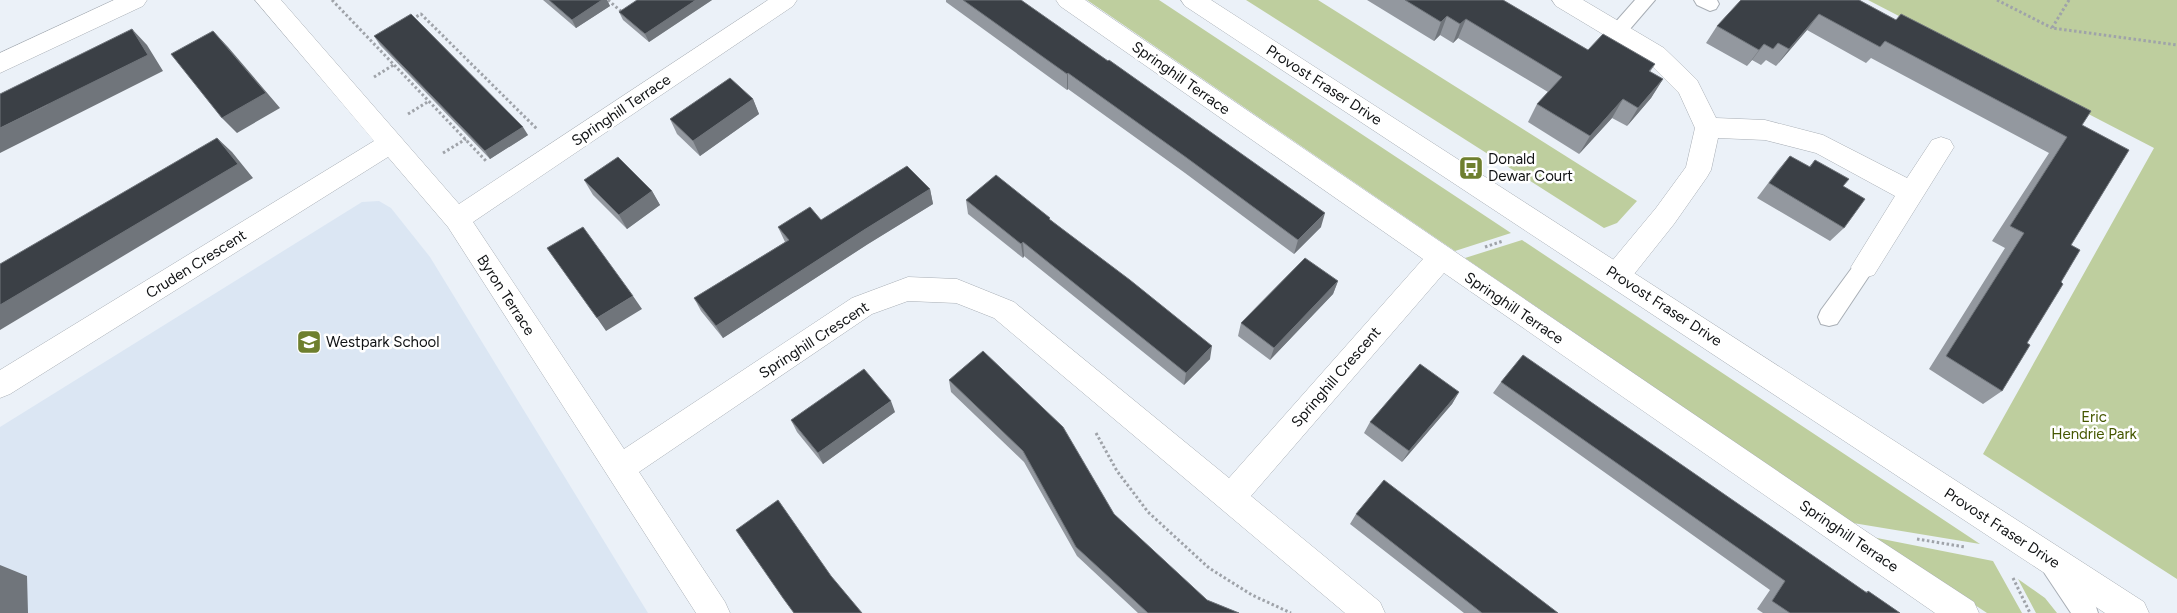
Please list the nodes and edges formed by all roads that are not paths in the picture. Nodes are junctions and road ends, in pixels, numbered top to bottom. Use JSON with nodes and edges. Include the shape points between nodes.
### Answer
{"nodes":[{"id":1,"x":135,"y":0,"type":"edge"},
{"id":2,"x":267,"y":0,"type":"edge"},
{"id":3,"x":785,"y":0,"type":"edge"},
{"id":4,"x":1068,"y":0,"type":"edge"},
{"id":5,"x":1193,"y":0,"type":"edge"},
{"id":6,"x":1564,"y":0,"type":"edge"},
{"id":7,"x":1646,"y":0,"type":"edge"},
{"id":8,"x":1618,"y":31,"type":"junction"},
{"id":9,"x":0,"y":64,"type":"edge"},
{"id":10,"x":1708,"y":128,"type":"junction"},
{"id":11,"x":391,"y":143,"type":"junction"},
{"id":12,"x":1942,"y":148,"type":"dead end"},
{"id":13,"x":1912,"y":193,"type":"junction"},
{"id":14,"x":457,"y":220,"type":"junction"},
{"id":15,"x":1441,"y":257,"type":"junction"},
{"id":16,"x":1864,"y":267,"type":"joint"},
{"id":17,"x":1617,"y":275,"type":"junction"},
{"id":18,"x":1829,"y":317,"type":"dead end"},
{"id":19,"x":0,"y":385,"type":"edge"},
{"id":20,"x":620,"y":468,"type":"junction"},
{"id":21,"x":1231,"y":497,"type":"junction"},
{"id":22,"x":2045,"y":556,"type":"junction"},
{"id":23,"x":714,"y":613,"type":"edge"},
{"id":24,"x":1369,"y":613,"type":"edge"},
{"id":25,"x":1963,"y":613,"type":"edge"},
{"id":26,"x":2086,"y":613,"type":"edge"},
{"id":27,"x":2133,"y":613,"type":"edge"}],
"edges":[{"from":1,"to":9,"type":"street"},
{"from":2,"to":11,"type":"street","name":"Byron Terrace"},
{"from":3,"to":14,"type":"street","name":"Springhill Terrace"},
{"from":4,"to":15,"type":"street","name":"Springhill Terrace"},
{"from":5,"to":17,"type":"street","name":"Provost Fraser Drive"},
{"from":6,"to":8,"type":"street"},
{"from":7,"to":8,"type":"lane"},
{"from":8,"to":10,"type":"street","via":[[1655,54],[1688,88]]},
{"from":10,"to":13,"type":"street","via":[[1765,130],[1823,146]]},
{"from":10,"to":17,"type":"street","via":[[1698,170]]},
{"from":11,"to":14,"type":"street","name":"Byron Terrace"},
{"from":11,"to":19,"type":"street","name":"Cruden Crescent"},
{"from":12,"to":13,"type":"street"},
{"from":13,"to":16,"type":"street"},
{"from":14,"to":20,"type":"street","name":"Byron Terrace"},
{"from":15,"to":21,"type":"street","name":"Springhill Crescent"},
{"from":15,"to":25,"type":"street","name":"Springhill Terrace"},
{"from":16,"to":18,"type":"lane"},
{"from":17,"to":22,"type":"street","name":"Provost Fraser Drive"},
{"from":20,"to":21,"type":"street","name":"Springhill Crescent","via":[[862,306],[908,289],[957,291],[1004,310]]},
{"from":20,"to":23,"type":"street","name":"Byron Terrace"},
{"from":21,"to":24,"type":"street","name":"Springhill Crescent"},
{"from":22,"to":26,"type":"lane"},
{"from":22,"to":27,"type":"street","name":"Provost Fraser Drive"}]}
